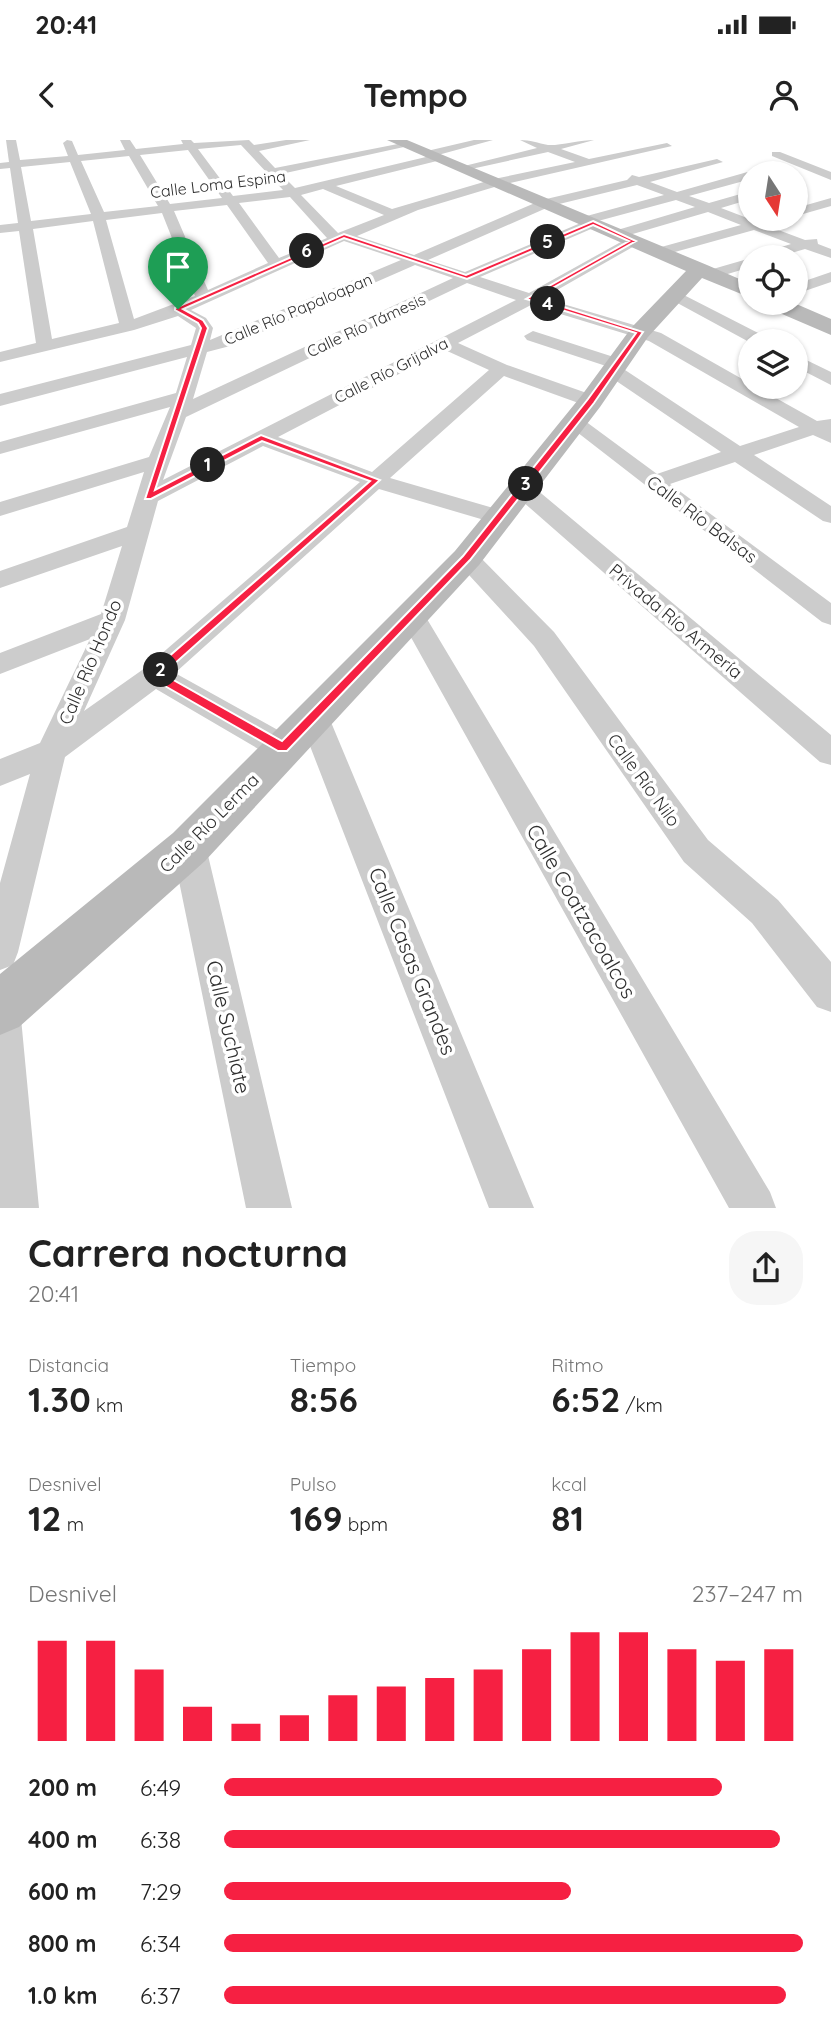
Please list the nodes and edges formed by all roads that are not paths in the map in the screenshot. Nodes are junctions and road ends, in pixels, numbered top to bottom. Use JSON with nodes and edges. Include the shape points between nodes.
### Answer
{"nodes":[{"id":1,"x":11,"y":140,"type":"edge"},
{"id":2,"x":67,"y":140,"type":"edge"},
{"id":3,"x":305,"y":140,"type":"edge"},
{"id":4,"x":488,"y":140,"type":"edge"},
{"id":5,"x":525,"y":140,"type":"edge"},
{"id":6,"x":589,"y":140,"type":"edge"},
{"id":7,"x":649,"y":140,"type":"edge"},
{"id":8,"x":466,"y":142,"type":"edge"},
{"id":9,"x":188,"y":143,"type":"edge"},
{"id":10,"x":401,"y":143,"type":"edge"},
{"id":11,"x":246,"y":144,"type":"edge"},
{"id":12,"x":128,"y":146,"type":"edge"},
{"id":13,"x":667,"y":146,"type":"junction"},
{"id":14,"x":547,"y":148,"type":"junction"},
{"id":15,"x":680,"y":150,"type":"dead end"},
{"id":16,"x":692,"y":154,"type":"dead end"},
{"id":17,"x":817,"y":154,"type":"dead end"},
{"id":18,"x":432,"y":156,"type":"junction"},
{"id":19,"x":73,"y":158,"type":"junction"},
{"id":20,"x":794,"y":161,"type":"edge"},
{"id":21,"x":718,"y":162,"type":"junction"},
{"id":22,"x":588,"y":163,"type":"junction"},
{"id":23,"x":16,"y":164,"type":"junction"},
{"id":24,"x":0,"y":166,"type":"edge"},
{"id":25,"x":738,"y":166,"type":"edge"},
{"id":26,"x":808,"y":166,"type":"edge"},
{"id":27,"x":462,"y":168,"type":"junction"},
{"id":28,"x":271,"y":172,"type":"junction"},
{"id":29,"x":829,"y":174,"type":"edge"},
{"id":30,"x":738,"y":178,"type":"edge"},
{"id":31,"x":808,"y":178,"type":"edge"},
{"id":32,"x":634,"y":180,"type":"junction"},
{"id":33,"x":498,"y":182,"type":"junction"},
{"id":34,"x":323,"y":184,"type":"junction"},
{"id":35,"x":292,"y":193,"type":"junction"},
{"id":36,"x":675,"y":195,"type":"junction"},
{"id":37,"x":738,"y":199,"type":"edge"},
{"id":38,"x":230,"y":201,"type":"junction"},
{"id":39,"x":831,"y":202,"type":"edge"},
{"id":40,"x":547,"y":203,"type":"junction"},
{"id":41,"x":710,"y":208,"type":"junction"},
{"id":42,"x":167,"y":209,"type":"junction"},
{"id":43,"x":412,"y":209,"type":"junction"},
{"id":44,"x":808,"y":209,"type":"edge"},
{"id":45,"x":392,"y":214,"type":"junction"},
{"id":46,"x":99,"y":217,"type":"junction"},
{"id":47,"x":738,"y":219,"type":"edge"},
{"id":48,"x":590,"y":222,"type":"junction"},
{"id":49,"x":27,"y":226,"type":"junction"},
{"id":50,"x":0,"y":229,"type":"edge"},
{"id":51,"x":738,"y":230,"type":"edge"},
{"id":52,"x":771,"y":231,"type":"edge"},
{"id":53,"x":338,"y":235,"type":"junction"},
{"id":54,"x":831,"y":236,"type":"edge"},
{"id":55,"x":626,"y":237,"type":"junction"},
{"id":56,"x":806,"y":244,"type":"junction"},
{"id":57,"x":803,"y":245,"type":"edge"},
{"id":58,"x":659,"y":252,"type":"junction"},
{"id":59,"x":831,"y":254,"type":"edge"},
{"id":60,"x":414,"y":259,"type":"junction"},
{"id":61,"x":276,"y":264,"type":"junction"},
{"id":62,"x":738,"y":266,"type":"edge"},
{"id":63,"x":467,"y":277,"type":"junction"},
{"id":64,"x":831,"y":277,"type":"edge"},
{"id":65,"x":696,"y":280,"type":"junction"},
{"id":66,"x":814,"y":283,"type":"junction"},
{"id":67,"x":808,"y":285,"type":"edge"},
{"id":68,"x":738,"y":289,"type":"edge"},
{"id":69,"x":831,"y":289,"type":"edge"},
{"id":70,"x":204,"y":297,"type":"junction"},
{"id":71,"x":530,"y":299,"type":"junction"},
{"id":72,"x":178,"y":309,"type":"junction"},
{"id":73,"x":802,"y":315,"type":"edge"},
{"id":74,"x":128,"y":326,"type":"junction"},
{"id":75,"x":831,"y":328,"type":"edge"},
{"id":76,"x":748,"y":329,"type":"edge"},
{"id":77,"x":640,"y":332,"type":"junction"},
{"id":78,"x":533,"y":336,"type":"dead end"},
{"id":79,"x":443,"y":343,"type":"junction"},
{"id":80,"x":45,"y":346,"type":"junction"},
{"id":81,"x":200,"y":348,"type":"junction"},
{"id":82,"x":0,"y":357,"type":"edge"},
{"id":83,"x":614,"y":367,"type":"junction"},
{"id":84,"x":808,"y":367,"type":"edge"},
{"id":85,"x":501,"y":369,"type":"junction"},
{"id":86,"x":831,"y":379,"type":"edge"},
{"id":87,"x":0,"y":400,"type":"edge"},
{"id":88,"x":181,"y":405,"type":"junction"},
{"id":89,"x":582,"y":412,"type":"junction"},
{"id":90,"x":826,"y":429,"type":"edge"},
{"id":91,"x":261,"y":438,"type":"junction"},
{"id":92,"x":0,"y":448,"type":"edge"},
{"id":93,"x":738,"y":454,"type":"junction"},
{"id":94,"x":158,"y":461,"type":"junction"},
{"id":95,"x":376,"y":480,"type":"junction"},
{"id":96,"x":653,"y":482,"type":"junction"},
{"id":97,"x":148,"y":497,"type":"junction"},
{"id":98,"x":511,"y":503,"type":"junction"},
{"id":99,"x":0,"y":509,"type":"edge"},
{"id":100,"x":831,"y":516,"type":"edge"},
{"id":101,"x":137,"y":532,"type":"junction"},
{"id":102,"x":467,"y":558,"type":"junction"},
{"id":103,"x":0,"y":580,"type":"edge"},
{"id":104,"x":411,"y":614,"type":"junction"},
{"id":105,"x":831,"y":616,"type":"edge"},
{"id":106,"x":112,"y":620,"type":"junction"},
{"id":107,"x":0,"y":664,"type":"edge"},
{"id":108,"x":155,"y":675,"type":"junction"},
{"id":109,"x":313,"y":715,"type":"junction"},
{"id":110,"x":283,"y":748,"type":"junction"},
{"id":111,"x":51,"y":751,"type":"junction"},
{"id":112,"x":831,"y":753,"type":"edge"},
{"id":113,"x":0,"y":773,"type":"edge"},
{"id":114,"x":189,"y":847,"type":"junction"},
{"id":115,"x":0,"y":952,"type":"edge"},
{"id":116,"x":831,"y":993,"type":"edge"},
{"id":117,"x":0,"y":997,"type":"edge"},
{"id":118,"x":0,"y":1008,"type":"edge"},
{"id":119,"x":16,"y":1208,"type":"edge"},
{"id":120,"x":269,"y":1208,"type":"edge"},
{"id":121,"x":512,"y":1208,"type":"edge"},
{"id":122,"x":754,"y":1208,"type":"edge"}],
"edges":[{"from":1,"to":23,"type":"street"},
{"from":2,"to":19,"type":"street"},
{"from":3,"to":11,"type":"street"},
{"from":4,"to":8,"type":"street","name":"Calle Loma Espina"},
{"from":5,"to":14,"type":"street"},
{"from":6,"to":14,"type":"street"},
{"from":7,"to":13,"type":"street"},
{"from":8,"to":18,"type":"street","name":"Calle Loma Espina"},
{"from":9,"to":11,"type":"street"},
{"from":9,"to":12,"type":"street"},
{"from":9,"to":38,"type":"street"},
{"from":10,"to":18,"type":"street"},
{"from":10,"to":28,"type":"street"},
{"from":11,"to":28,"type":"street"},
{"from":12,"to":19,"type":"street"},
{"from":12,"to":42,"type":"street"},
{"from":13,"to":15,"type":"street"},
{"from":13,"to":22,"type":"street"},
{"from":14,"to":22,"type":"street"},
{"from":14,"to":27,"type":"street"},
{"from":16,"to":21,"type":"street"},
{"from":17,"to":20,"type":"street","via":[[776,154]]},
{"from":18,"to":27,"type":"street"},
{"from":18,"to":34,"type":"street","name":"Calle Loma Espina"},
{"from":19,"to":23,"type":"street"},
{"from":19,"to":46,"type":"street"},
{"from":21,"to":25,"type":"street"},
{"from":21,"to":32,"type":"street","name":"Calle Río Papaloapan"},
{"from":22,"to":32,"type":"street"},
{"from":22,"to":33,"type":"street"},
{"from":23,"to":24,"type":"street"},
{"from":23,"to":49,"type":"street"},
{"from":26,"to":29,"type":"street"},
{"from":27,"to":33,"type":"street"},
{"from":28,"to":35,"type":"street"},
{"from":29,"to":31,"type":"street"},
{"from":30,"to":36,"type":"street","name":"Calle Río Támesis"},
{"from":32,"to":36,"type":"street"},
{"from":32,"to":40,"type":"street","name":"Calle Río Papaloapan"},
{"from":33,"to":40,"type":"street"},
{"from":33,"to":43,"type":"street"},
{"from":34,"to":35,"type":"street","name":"Calle Loma Espina"},
{"from":34,"to":45,"type":"street"},
{"from":35,"to":38,"type":"street","name":"Calle Loma Espina"},
{"from":35,"to":53,"type":"street"},
{"from":36,"to":41,"type":"street"},
{"from":36,"to":48,"type":"street","name":"Calle Río Támesis"},
{"from":37,"to":41,"type":"street","name":"Calle Río Grijalva"},
{"from":38,"to":42,"type":"street","name":"Calle Loma Espina"},
{"from":38,"to":61,"type":"street"},
{"from":39,"to":44,"type":"street"},
{"from":40,"to":48,"type":"street"},
{"from":40,"to":60,"type":"street","name":"Calle Río Papaloapan"},
{"from":41,"to":47,"type":"street"},
{"from":41,"to":55,"type":"street","name":"Calle Río Grijalva"},
{"from":42,"to":46,"type":"street","name":"Calle Loma Espina"},
{"from":42,"to":70,"type":"street"},
{"from":43,"to":45,"type":"street"},
{"from":43,"to":53,"type":"street"},
{"from":45,"to":53,"type":"street"},
{"from":46,"to":49,"type":"street","name":"Calle Loma Espina"},
{"from":46,"to":74,"type":"street"},
{"from":48,"to":55,"type":"street"},
{"from":48,"to":63,"type":"street","name":"Calle Río Támesis"},
{"from":49,"to":50,"type":"street","name":"Calle Loma Espina"},
{"from":49,"to":80,"type":"street"},
{"from":51,"to":58,"type":"street"},
{"from":52,"to":56,"type":"street"},
{"from":53,"to":60,"type":"street"},
{"from":53,"to":61,"type":"street"},
{"from":54,"to":56,"type":"street"},
{"from":55,"to":58,"type":"street"},
{"from":55,"to":71,"type":"street","name":"Calle Río Grijalva"},
{"from":56,"to":57,"type":"street"},
{"from":56,"to":59,"type":"street"},
{"from":58,"to":65,"type":"street"},
{"from":60,"to":63,"type":"street"},
{"from":60,"to":81,"type":"street","name":"Calle Río Papaloapan","via":[[224,342]]},
{"from":61,"to":70,"type":"street"},
{"from":62,"to":65,"type":"street"},
{"from":63,"to":71,"type":"street"},
{"from":63,"to":88,"type":"street","name":"Calle Río Támesis"},
{"from":64,"to":66,"type":"street"},
{"from":65,"to":68,"type":"street"},
{"from":65,"to":76,"type":"street"},
{"from":65,"to":77,"type":"street","name":"Calle Río Lerma"},
{"from":66,"to":67,"type":"street"},
{"from":66,"to":69,"type":"street"},
{"from":70,"to":72,"type":"street"},
{"from":71,"to":77,"type":"street"},
{"from":71,"to":79,"type":"street","name":"Calle Río Grijalva"},
{"from":72,"to":74,"type":"street"},
{"from":72,"to":81,"type":"street","name":"Calle Río Hondo","via":[[205,328]]},
{"from":73,"to":75,"type":"street"},
{"from":74,"to":80,"type":"street"},
{"from":77,"to":83,"type":"street","name":"Calle Río Lerma"},
{"from":77,"to":90,"type":"street"},
{"from":78,"to":83,"type":"street"},
{"from":79,"to":85,"type":"street","name":"Calle Río Balsas"},
{"from":79,"to":91,"type":"street","name":"Calle Río Grijalva"},
{"from":80,"to":82,"type":"street"},
{"from":81,"to":87,"type":"street","name":"Calle Río Papaloapan"},
{"from":81,"to":88,"type":"street","name":"Calle Río Hondo"},
{"from":83,"to":89,"type":"street","name":"Calle Río Lerma"},
{"from":83,"to":93,"type":"street"},
{"from":84,"to":86,"type":"street"},
{"from":85,"to":89,"type":"street","name":"Calle Río Balsas"},
{"from":85,"to":95,"type":"street"},
{"from":88,"to":92,"type":"street","name":"Calle Río Támesis"},
{"from":88,"to":94,"type":"street","name":"Calle Río Hondo"},
{"from":89,"to":96,"type":"street","name":"Calle Río Balsas"},
{"from":89,"to":98,"type":"street","name":"Calle Río Lerma"},
{"from":90,"to":93,"type":"street"},
{"from":91,"to":95,"type":"street"},
{"from":91,"to":97,"type":"street","name":"Calle Río Grijalva"},
{"from":93,"to":96,"type":"street"},
{"from":93,"to":100,"type":"street"},
{"from":94,"to":97,"type":"street","name":"Calle Río Hondo"},
{"from":94,"to":99,"type":"street"},
{"from":95,"to":98,"type":"street"},
{"from":95,"to":108,"type":"street"},
{"from":96,"to":105,"type":"street","name":"Calle Río Balsas"},
{"from":97,"to":101,"type":"street","name":"Calle Río Hondo"},
{"from":98,"to":102,"type":"street","name":"Calle Río Lerma"},
{"from":98,"to":112,"type":"street","name":"Privada Río Armería"},
{"from":101,"to":103,"type":"street"},
{"from":101,"to":106,"type":"street","name":"Calle Río Hondo"},
{"from":102,"to":104,"type":"street","name":"Calle Río Lerma"},
{"from":102,"to":116,"type":"street","name":"Calle Río Nilo","via":[[544,639],[696,852],[785,933]]},
{"from":104,"to":109,"type":"street","name":"Calle Río Lerma"},
{"from":104,"to":122,"type":"street","name":"Calle Coatzacoalcos"},
{"from":106,"to":107,"type":"street"},
{"from":106,"to":111,"type":"street","name":"Calle Río Hondo"},
{"from":108,"to":110,"type":"street"},
{"from":108,"to":111,"type":"street"},
{"from":109,"to":110,"type":"street","name":"Calle Río Lerma"},
{"from":109,"to":121,"type":"street","name":"Calle Casas Grandes"},
{"from":110,"to":114,"type":"street","name":"Calle Río Lerma"},
{"from":111,"to":113,"type":"street"},
{"from":111,"to":115,"type":"street","name":"Calle Río Hondo"},
{"from":114,"to":118,"type":"street","name":"Calle Río Lerma"},
{"from":114,"to":120,"type":"street","name":"Calle Suchiate"},
{"from":117,"to":118,"type":"street"},
{"from":118,"to":119,"type":"street"}]}
